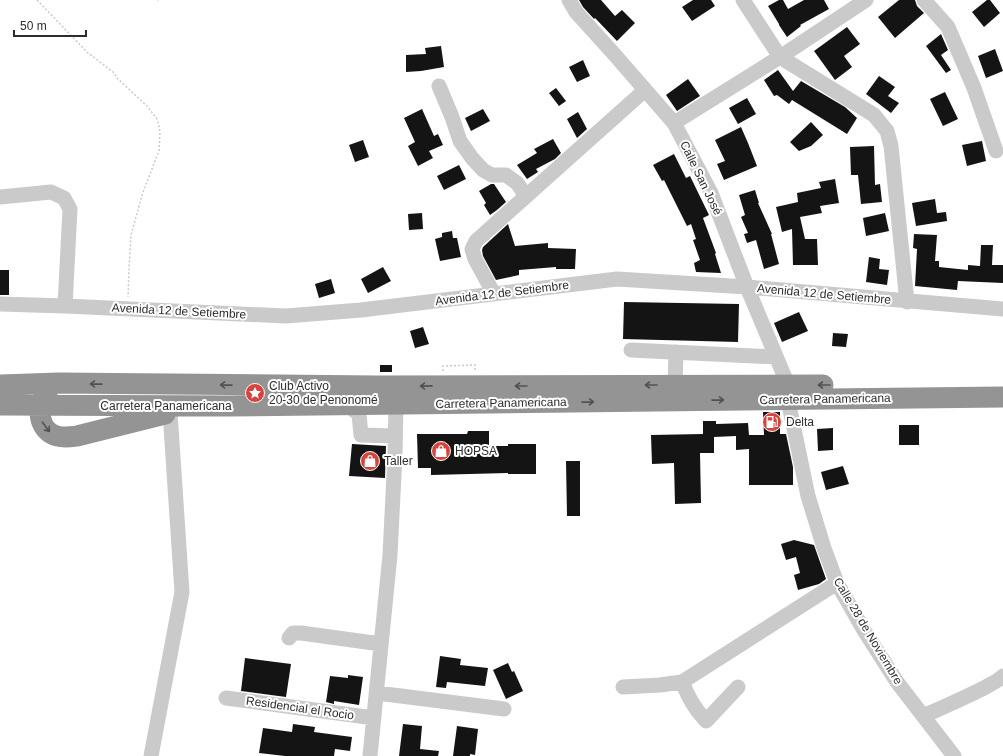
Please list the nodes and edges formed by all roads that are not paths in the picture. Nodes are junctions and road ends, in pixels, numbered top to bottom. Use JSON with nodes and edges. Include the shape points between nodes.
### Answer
{"nodes":[{"id":1,"x":568,"y":0,"type":"edge"},
{"id":2,"x":743,"y":0,"type":"edge"},
{"id":3,"x":866,"y":0,"type":"edge"},
{"id":4,"x":924,"y":0,"type":"edge"},
{"id":5,"x":780,"y":57,"type":"junction"},
{"id":6,"x":438,"y":86,"type":"dead end"},
{"id":7,"x":645,"y":90,"type":"junction"},
{"id":8,"x":674,"y":123,"type":"junction"},
{"id":9,"x":996,"y":151,"type":"dead end"},
{"id":10,"x":526,"y":196,"type":"junction"},
{"id":11,"x":0,"y":197,"type":"edge"},
{"id":12,"x":747,"y":287,"type":"junction"},
{"id":13,"x":494,"y":294,"type":"junction"},
{"id":14,"x":907,"y":302,"type":"junction"},
{"id":15,"x":0,"y":304,"type":"edge"},
{"id":16,"x":65,"y":306,"type":"junction"},
{"id":17,"x":1003,"y":310,"type":"edge"},
{"id":18,"x":631,"y":350,"type":"dead end"},
{"id":19,"x":676,"y":352,"type":"junction"},
{"id":20,"x":776,"y":357,"type":"junction"},
{"id":21,"x":59,"y":383,"type":"junction"},
{"id":22,"x":0,"y":385,"type":"edge"},
{"id":23,"x":675,"y":385,"type":"junction"},
{"id":24,"x":377,"y":386,"type":"junction"},
{"id":25,"x":1003,"y":386,"type":"edge"},
{"id":26,"x":782,"y":390,"type":"junction"},
{"id":27,"x":1003,"y":398,"type":"edge"},
{"id":28,"x":396,"y":404,"type":"junction"},
{"id":29,"x":203,"y":405,"type":"junction"},
{"id":30,"x":347,"y":405,"type":"junction"},
{"id":31,"x":0,"y":406,"type":"edge"},
{"id":32,"x":40,"y":406,"type":"junction"},
{"id":33,"x":170,"y":412,"type":"junction"},
{"id":34,"x":395,"y":436,"type":"junction"},
{"id":35,"x":837,"y":583,"type":"junction"},
{"id":36,"x":289,"y":638,"type":"dead end"},
{"id":37,"x":381,"y":644,"type":"junction"},
{"id":38,"x":1003,"y":676,"type":"edge"},
{"id":39,"x":682,"y":682,"type":"junction"},
{"id":40,"x":623,"y":687,"type":"dead end"},
{"id":41,"x":738,"y":687,"type":"dead end"},
{"id":42,"x":377,"y":693,"type":"junction"},
{"id":43,"x":226,"y":698,"type":"dead end"},
{"id":44,"x":504,"y":709,"type":"dead end"},
{"id":45,"x":923,"y":716,"type":"junction"},
{"id":46,"x":374,"y":718,"type":"junction"},
{"id":47,"x":151,"y":756,"type":"edge"},
{"id":48,"x":370,"y":756,"type":"edge"},
{"id":49,"x":954,"y":756,"type":"edge"}],
"edges":[{"from":1,"to":7,"type":"street","name":"Calle San José"},
{"from":2,"to":5,"type":"street"},
{"from":3,"to":5,"type":"street"},
{"from":4,"to":9,"type":"street","via":[[948,27],[974,88]]},
{"from":5,"to":8,"type":"street"},
{"from":5,"to":14,"type":"street","via":[[874,115],[887,131],[891,146]]},
{"from":6,"to":10,"type":"street","via":[[460,141],[472,158],[483,170],[492,175],[506,175],[517,183]]},
{"from":7,"to":8,"type":"street","name":"Calle San José"},
{"from":7,"to":10,"type":"street"},
{"from":8,"to":12,"type":"street","name":"Calle San José","via":[[711,193]]},
{"from":10,"to":13,"type":"street","via":[[476,240],[472,249]]},
{"from":11,"to":16,"type":"street","via":[[51,192],[64,198],[70,209]]},
{"from":12,"to":13,"type":"street","name":"Avenida 12 de Setiembre","via":[[617,279]]},
{"from":12,"to":14,"type":"street","name":"Avenida 12 de Setiembre"},
{"from":12,"to":20,"type":"street","name":"Calle San José"},
{"from":13,"to":16,"type":"street","name":"Avenida 12 de Setiembre","via":[[286,316]]},
{"from":14,"to":17,"type":"street","name":"Avenida 12 de Setiembre"},
{"from":15,"to":16,"type":"street","name":"Avenida 12 de Setiembre"},
{"from":18,"to":19,"type":"street"},
{"from":19,"to":20,"type":"street"},
{"from":19,"to":23,"type":"street"},
{"from":20,"to":26,"type":"street","name":"Calle San José"},
{"from":21,"to":22,"type":"highway","name":"Carretera Panamericana"},
{"from":24,"to":21,"type":"highway","name":"Carretera Panamericana","one_way":true},
{"from":21,"to":32,"type":"highway","via":[[46,395]]},
{"from":23,"to":24,"type":"highway","name":"Carretera Panamericana","one_way":true},
{"from":23,"to":26,"type":"highway","name":"Carretera Panamericana"},
{"from":24,"to":28,"type":"highway","via":[[391,394]]},
{"from":25,"to":26,"type":"highway","name":"Carretera Panamericana","one_way":true},
{"from":26,"to":27,"type":"highway","name":"Carretera Panamericana"},
{"from":28,"to":26,"type":"highway","name":"Carretera Panamericana","one_way":true},
{"from":26,"to":35,"type":"street","name":"Calle 28 de Noviembre","via":[[808,496]]},
{"from":28,"to":30,"type":"highway","name":"Carretera Panamericana"},
{"from":28,"to":34,"type":"street"},
{"from":29,"to":30,"type":"highway","name":"Carretera Panamericana"},
{"from":29,"to":32,"type":"highway","name":"Carretera Panamericana"},
{"from":29,"to":33,"type":"highway"},
{"from":30,"to":34,"type":"street","via":[[359,414],[361,435]]},
{"from":31,"to":32,"type":"highway","name":"Carretera Panamericana"},
{"from":32,"to":33,"type":"highway","one_way":true,"via":[[40,417],[45,428],[56,436],[63,437],[77,436]]},
{"from":33,"to":47,"type":"street","via":[[182,592]]},
{"from":34,"to":37,"type":"street","via":[[390,555]]},
{"from":35,"to":39,"type":"street"},
{"from":35,"to":45,"type":"street","name":"Calle 28 de Noviembre","via":[[897,682]]},
{"from":36,"to":37,"type":"street","via":[[293,633],[301,633]]},
{"from":37,"to":42,"type":"street"},
{"from":38,"to":45,"type":"street","via":[[1000,680]]},
{"from":39,"to":40,"type":"street"},
{"from":39,"to":41,"type":"street","via":[[689,699],[706,721]]},
{"from":42,"to":44,"type":"street"},
{"from":42,"to":46,"type":"street"},
{"from":43,"to":46,"type":"street","name":"Residencial el Rocio"},
{"from":45,"to":49,"type":"street","name":"Calle 28 de Noviembre"},
{"from":46,"to":48,"type":"street"}]}
